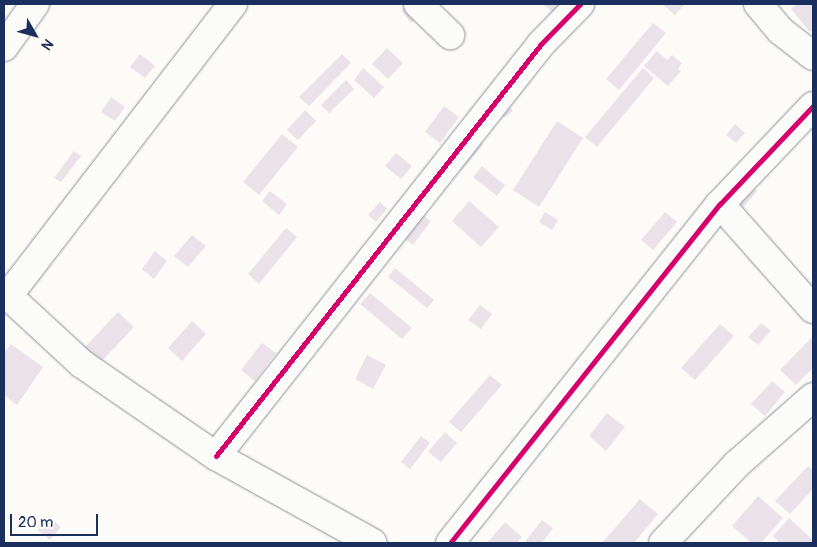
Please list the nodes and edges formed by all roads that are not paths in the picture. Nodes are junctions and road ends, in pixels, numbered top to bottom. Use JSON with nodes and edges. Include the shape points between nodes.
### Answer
{"nodes":[{"id":1,"x":35,"y":4,"type":"edge"},
{"id":2,"x":233,"y":4,"type":"edge"},
{"id":3,"x":418,"y":4,"type":"edge"},
{"id":4,"x":580,"y":4,"type":"edge"},
{"id":5,"x":758,"y":4,"type":"edge"},
{"id":6,"x":450,"y":34,"type":"dead end"},
{"id":7,"x":4,"y":48,"type":"edge"},
{"id":8,"x":813,"y":56,"type":"edge"},
{"id":9,"x":813,"y":106,"type":"edge"},
{"id":10,"x":720,"y":204,"type":"junction"},
{"id":11,"x":6,"y":294,"type":"edge"},
{"id":12,"x":813,"y":309,"type":"edge"},
{"id":13,"x":813,"y":397,"type":"edge"},
{"id":14,"x":216,"y":456,"type":"junction"},
{"id":15,"x":374,"y":543,"type":"edge"},
{"id":16,"x":450,"y":543,"type":"edge"},
{"id":17,"x":663,"y":543,"type":"edge"}],
"edges":[{"from":1,"to":7,"type":"street"},
{"from":2,"to":11,"type":"street"},
{"from":3,"to":6,"type":"street"},
{"from":4,"to":14,"type":"street","via":[[535,52]]},
{"from":5,"to":8,"type":"street","via":[[781,31]]},
{"from":9,"to":10,"type":"street"},
{"from":10,"to":12,"type":"street"},
{"from":10,"to":16,"type":"street"},
{"from":11,"to":14,"type":"street","via":[[82,364]]},
{"from":13,"to":17,"type":"street","via":[[737,464]]},
{"from":14,"to":15,"type":"street"}]}
